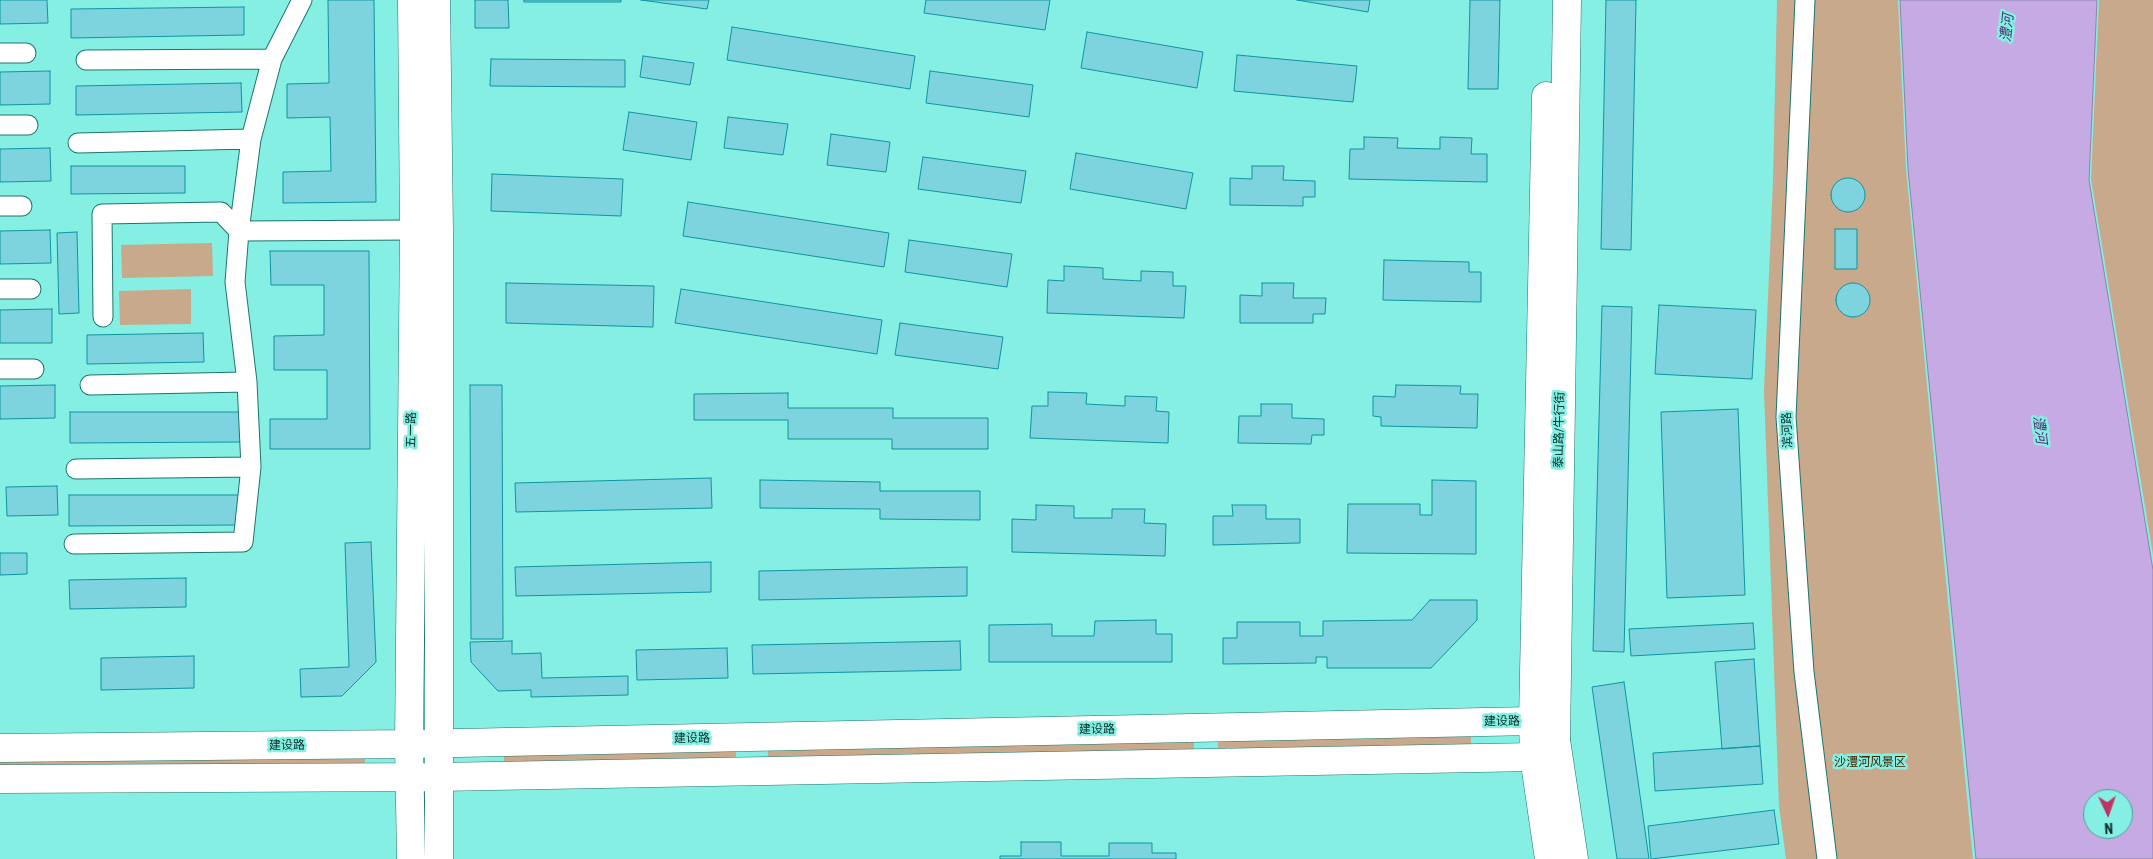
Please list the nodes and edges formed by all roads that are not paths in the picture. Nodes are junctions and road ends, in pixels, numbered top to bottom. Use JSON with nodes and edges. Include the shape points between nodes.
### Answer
{"nodes":[{"id":1,"x":302,"y":0,"type":"edge"},
{"id":2,"x":412,"y":0,"type":"edge"},
{"id":3,"x":436,"y":0,"type":"edge"},
{"id":4,"x":1548,"y":0,"type":"edge"},
{"id":5,"x":1567,"y":0,"type":"edge"},
{"id":6,"x":1805,"y":0,"type":"edge"},
{"id":7,"x":0,"y":53,"type":"edge"},
{"id":8,"x":26,"y":53,"type":"dead end"},
{"id":9,"x":272,"y":59,"type":"junction"},
{"id":10,"x":86,"y":60,"type":"dead end"},
{"id":11,"x":0,"y":125,"type":"edge"},
{"id":12,"x":28,"y":125,"type":"dead end"},
{"id":13,"x":251,"y":140,"type":"junction"},
{"id":14,"x":78,"y":143,"type":"dead end"},
{"id":15,"x":0,"y":206,"type":"edge"},
{"id":16,"x":22,"y":206,"type":"dead end"},
{"id":17,"x":427,"y":230,"type":"junction"},
{"id":18,"x":239,"y":232,"type":"junction"},
{"id":19,"x":0,"y":289,"type":"edge"},
{"id":20,"x":32,"y":289,"type":"dead end"},
{"id":21,"x":103,"y":317,"type":"dead end"},
{"id":22,"x":0,"y":369,"type":"edge"},
{"id":23,"x":34,"y":369,"type":"dead end"},
{"id":24,"x":247,"y":382,"type":"junction"},
{"id":25,"x":90,"y":385,"type":"dead end"},
{"id":26,"x":251,"y":467,"type":"junction"},
{"id":27,"x":76,"y":469,"type":"dead end"},
{"id":28,"x":74,"y":544,"type":"dead end"},
{"id":29,"x":1533,"y":721,"type":"junction"},
{"id":30,"x":1205,"y":728,"type":"junction"},
{"id":31,"x":752,"y":738,"type":"junction"},
{"id":32,"x":1556,"y":740,"type":"junction"},
{"id":33,"x":410,"y":744,"type":"junction"},
{"id":34,"x":438,"y":744,"type":"junction"},
{"id":35,"x":0,"y":748,"type":"edge"},
{"id":36,"x":1534,"y":757,"type":"junction"},
{"id":37,"x":1206,"y":762,"type":"junction"},
{"id":38,"x":754,"y":770,"type":"junction"},
{"id":39,"x":410,"y":776,"type":"junction"},
{"id":40,"x":438,"y":776,"type":"junction"},
{"id":41,"x":0,"y":779,"type":"edge"},
{"id":42,"x":411,"y":859,"type":"edge"},
{"id":43,"x":439,"y":859,"type":"edge"},
{"id":44,"x":1549,"y":859,"type":"edge"},
{"id":45,"x":1574,"y":859,"type":"edge"},
{"id":46,"x":1827,"y":859,"type":"edge"}],
"edges":[{"from":1,"to":9,"type":"street"},
{"from":2,"to":17,"type":"street","name":"五一路"},
{"from":3,"to":17,"type":"street","name":"五一路"},
{"from":4,"to":29,"type":"street","name":"泰山路/牛行街"},
{"from":5,"to":32,"type":"street","name":"泰山路/牛行街"},
{"from":6,"to":46,"type":"street","name":"滨河路","via":[[1786,417],[1804,672]]},
{"from":7,"to":8,"type":"street"},
{"from":9,"to":10,"type":"street"},
{"from":9,"to":13,"type":"street"},
{"from":11,"to":12,"type":"street"},
{"from":13,"to":14,"type":"street"},
{"from":13,"to":18,"type":"street"},
{"from":15,"to":16,"type":"street"},
{"from":17,"to":18,"type":"street"},
{"from":17,"to":33,"type":"street","name":"五一路"},
{"from":17,"to":34,"type":"street","name":"五一路"},
{"from":18,"to":21,"type":"street","via":[[220,212],[102,214]]},
{"from":18,"to":24,"type":"street","via":[[235,282]]},
{"from":19,"to":20,"type":"street"},
{"from":22,"to":23,"type":"street"},
{"from":24,"to":25,"type":"street"},
{"from":24,"to":26,"type":"street"},
{"from":26,"to":27,"type":"street"},
{"from":26,"to":28,"type":"street","via":[[243,542]]},
{"from":29,"to":30,"type":"street","name":"建设路"},
{"from":29,"to":32,"type":"street","name":"建设路"},
{"from":29,"to":36,"type":"street","name":"泰山路/牛行街"},
{"from":30,"to":31,"type":"street","name":"建设路"},
{"from":30,"to":37,"type":"street"},
{"from":31,"to":34,"type":"street","name":"建设路"},
{"from":31,"to":38,"type":"street"},
{"from":32,"to":36,"type":"street"},
{"from":32,"to":45,"type":"street","name":"泰山路/牛行街"},
{"from":33,"to":34,"type":"street","name":"建设路"},
{"from":33,"to":35,"type":"street","name":"建设路"},
{"from":33,"to":39,"type":"street","name":"五一路"},
{"from":34,"to":40,"type":"street","name":"五一路"},
{"from":36,"to":37,"type":"street"},
{"from":36,"to":44,"type":"street","name":"泰山路/牛行街"},
{"from":37,"to":38,"type":"street"},
{"from":38,"to":40,"type":"street"},
{"from":39,"to":40,"type":"street"},
{"from":39,"to":41,"type":"street"},
{"from":39,"to":42,"type":"street","name":"五一路"},
{"from":40,"to":43,"type":"street","name":"五一路"}]}
